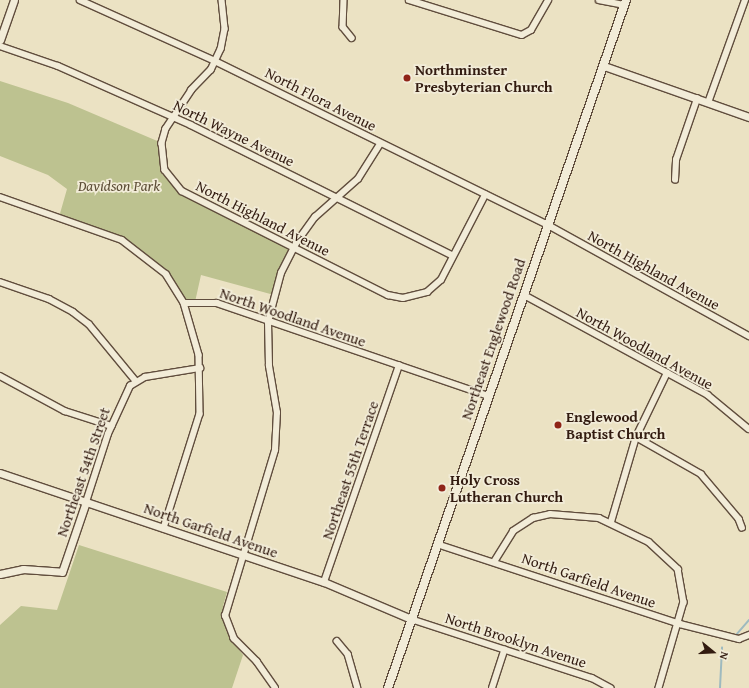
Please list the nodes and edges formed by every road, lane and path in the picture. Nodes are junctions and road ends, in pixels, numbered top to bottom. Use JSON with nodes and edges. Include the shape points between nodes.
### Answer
{"nodes":[{"id":1,"x":14,"y":0,"type":"edge"},
{"id":2,"x":80,"y":0,"type":"edge"},
{"id":3,"x":222,"y":0,"type":"edge"},
{"id":4,"x":344,"y":0,"type":"edge"},
{"id":5,"x":409,"y":0,"type":"edge"},
{"id":6,"x":548,"y":0,"type":"edge"},
{"id":7,"x":599,"y":0,"type":"edge"},
{"id":8,"x":745,"y":0,"type":"edge"},
{"id":9,"x":626,"y":2,"type":"edge"},
{"id":10,"x":352,"y":38,"type":"dead end"},
{"id":11,"x":0,"y":40,"type":"edge"},
{"id":12,"x":0,"y":46,"type":"edge"},
{"id":13,"x":215,"y":61,"type":"junction"},
{"id":14,"x":604,"y":66,"type":"junction"},
{"id":15,"x":697,"y":99,"type":"junction"},
{"id":16,"x":708,"y":102,"type":"junction"},
{"id":17,"x":749,"y":117,"type":"edge"},
{"id":18,"x":175,"y":118,"type":"junction"},
{"id":19,"x":380,"y":144,"type":"junction"},
{"id":20,"x":675,"y":180,"type":"dead end"},
{"id":21,"x":485,"y":195,"type":"junction"},
{"id":22,"x":0,"y":197,"type":"edge"},
{"id":23,"x":340,"y":198,"type":"junction"},
{"id":24,"x":548,"y":225,"type":"junction"},
{"id":25,"x":294,"y":247,"type":"junction"},
{"id":26,"x":452,"y":255,"type":"junction"},
{"id":27,"x":0,"y":282,"type":"edge"},
{"id":28,"x":524,"y":295,"type":"junction"},
{"id":29,"x":184,"y":303,"type":"junction"},
{"id":30,"x":268,"y":322,"type":"junction"},
{"id":31,"x":749,"y":336,"type":"edge"},
{"id":32,"x":399,"y":366,"type":"junction"},
{"id":33,"x":200,"y":368,"type":"junction"},
{"id":34,"x":666,"y":373,"type":"junction"},
{"id":35,"x":0,"y":376,"type":"edge"},
{"id":36,"x":136,"y":381,"type":"junction"},
{"id":37,"x":489,"y":396,"type":"junction"},
{"id":38,"x":112,"y":426,"type":"junction"},
{"id":39,"x":749,"y":429,"type":"edge"},
{"id":40,"x":636,"y":437,"type":"junction"},
{"id":41,"x":0,"y":473,"type":"edge"},
{"id":42,"x":86,"y":502,"type":"junction"},
{"id":43,"x":611,"y":522,"type":"junction"},
{"id":44,"x":742,"y":527,"type":"dead end"},
{"id":45,"x":164,"y":528,"type":"junction"},
{"id":46,"x":437,"y":544,"type":"junction"},
{"id":47,"x":242,"y":555,"type":"junction"},
{"id":48,"x":494,"y":562,"type":"junction"},
{"id":49,"x":0,"y":574,"type":"edge"},
{"id":50,"x":324,"y":582,"type":"junction"},
{"id":51,"x":411,"y":619,"type":"junction"},
{"id":52,"x":680,"y":624,"type":"junction"},
{"id":53,"x":749,"y":636,"type":"edge"},
{"id":54,"x":337,"y":641,"type":"dead end"},
{"id":55,"x":504,"y":650,"type":"junction"},
{"id":56,"x":275,"y":688,"type":"edge"},
{"id":57,"x":358,"y":688,"type":"edge"},
{"id":58,"x":388,"y":688,"type":"edge"},
{"id":59,"x":492,"y":688,"type":"edge"},
{"id":60,"x":611,"y":688,"type":"edge"},
{"id":61,"x":659,"y":688,"type":"edge"}],
"edges":[{"from":1,"to":11,"type":"street"},
{"from":2,"to":13,"type":"street","name":"North Flora Avenue"},
{"from":3,"to":13,"type":"street","name":"North Highland Avenue","via":[[224,39]]},
{"from":4,"to":10,"type":"street","via":[[343,27]]},
{"from":5,"to":6,"type":"street","via":[[512,35],[524,35]]},
{"from":7,"to":9,"type":"street"},
{"from":8,"to":16,"type":"street"},
{"from":9,"to":14,"type":"main road","name":"Northeast Englewood Road"},
{"from":12,"to":18,"type":"street","name":"North Wayne Avenue","via":[[58,66]]},
{"from":13,"to":18,"type":"street","name":"North Highland Avenue"},
{"from":13,"to":19,"type":"street","name":"North Flora Avenue"},
{"from":14,"to":15,"type":"street"},
{"from":14,"to":24,"type":"main road","name":"Northeast Englewood Road"},
{"from":15,"to":16,"type":"street"},
{"from":15,"to":20,"type":"street","via":[[676,160]]},
{"from":16,"to":17,"type":"street"},
{"from":18,"to":23,"type":"street","name":"North Wayne Avenue"},
{"from":18,"to":25,"type":"street","name":"North Highland Avenue","via":[[163,136],[161,150],[163,163],[172,181],[188,194]]},
{"from":19,"to":21,"type":"street","name":"North Flora Avenue"},
{"from":19,"to":23,"type":"street","via":[[367,168]]},
{"from":21,"to":24,"type":"street","name":"North Flora Avenue"},
{"from":21,"to":26,"type":"street"},
{"from":22,"to":29,"type":"street","via":[[131,246],[166,274]]},
{"from":23,"to":25,"type":"street","via":[[315,217]]},
{"from":23,"to":26,"type":"street","name":"North Wayne Avenue"},
{"from":24,"to":28,"type":"main road","name":"Northeast Englewood Road"},
{"from":24,"to":31,"type":"street","name":"North Highland Avenue"},
{"from":25,"to":26,"type":"street","name":"North Highland Avenue","via":[[388,295],[410,298],[438,284]]},
{"from":25,"to":30,"type":"street","via":[[278,282]]},
{"from":27,"to":36,"type":"street","via":[[49,299],[73,312],[89,324]]},
{"from":28,"to":34,"type":"street","name":"North Woodland Avenue"},
{"from":28,"to":37,"type":"main road","name":"Northeast Englewood Road"},
{"from":29,"to":30,"type":"street","name":"North Woodland Avenue","via":[[217,302]]},
{"from":29,"to":33,"type":"street","via":[[194,330]]},
{"from":30,"to":32,"type":"street","name":"North Woodland Avenue"},
{"from":30,"to":47,"type":"street","via":[[269,371],[277,413],[275,450]]},
{"from":32,"to":37,"type":"street","name":"North Woodland Avenue"},
{"from":32,"to":50,"type":"street","name":"Northeast 55th Terrace"},
{"from":33,"to":36,"type":"street"},
{"from":33,"to":45,"type":"street","via":[[198,426]]},
{"from":34,"to":39,"type":"street","name":"North Woodland Avenue","via":[[721,403]]},
{"from":34,"to":40,"type":"street"},
{"from":35,"to":38,"type":"street","via":[[65,411]]},
{"from":36,"to":38,"type":"street","name":"Northeast 54th Street"},
{"from":37,"to":46,"type":"main road","name":"Northeast Englewood Road"},
{"from":38,"to":42,"type":"street","name":"Northeast 54th Street"},
{"from":40,"to":43,"type":"street"},
{"from":40,"to":44,"type":"street","via":[[701,474],[739,519]]},
{"from":41,"to":42,"type":"street","name":"North Garfield Avenue"},
{"from":42,"to":45,"type":"street","name":"North Garfield Avenue"},
{"from":42,"to":49,"type":"street","name":"Northeast 54th Street","via":[[59,574],[31,568]]},
{"from":43,"to":48,"type":"street","via":[[575,513],[536,516],[508,537]]},
{"from":43,"to":52,"type":"street","via":[[650,542],[678,569],[684,602]]},
{"from":45,"to":47,"type":"street","name":"North Garfield Avenue"},
{"from":46,"to":48,"type":"street","name":"North Garfield Avenue"},
{"from":46,"to":51,"type":"main road","name":"Northeast Englewood Road"},
{"from":47,"to":50,"type":"street","name":"North Garfield Avenue"},
{"from":47,"to":56,"type":"street","via":[[228,599],[226,623],[234,639],[257,662]]},
{"from":48,"to":52,"type":"street","name":"North Garfield Avenue"},
{"from":50,"to":51,"type":"street","name":"North Garfield Avenue"},
{"from":51,"to":55,"type":"street","name":"North Brooklyn Avenue"},
{"from":51,"to":58,"type":"main road","name":"Northeast Englewood Road"},
{"from":52,"to":53,"type":"street","name":"North Garfield Avenue","via":[[734,638]]},
{"from":52,"to":61,"type":"street"},
{"from":54,"to":57,"type":"street","via":[[348,654]]},
{"from":55,"to":59,"type":"street"},
{"from":55,"to":60,"type":"street","name":"North Brooklyn Avenue","via":[[592,678]]}]}
